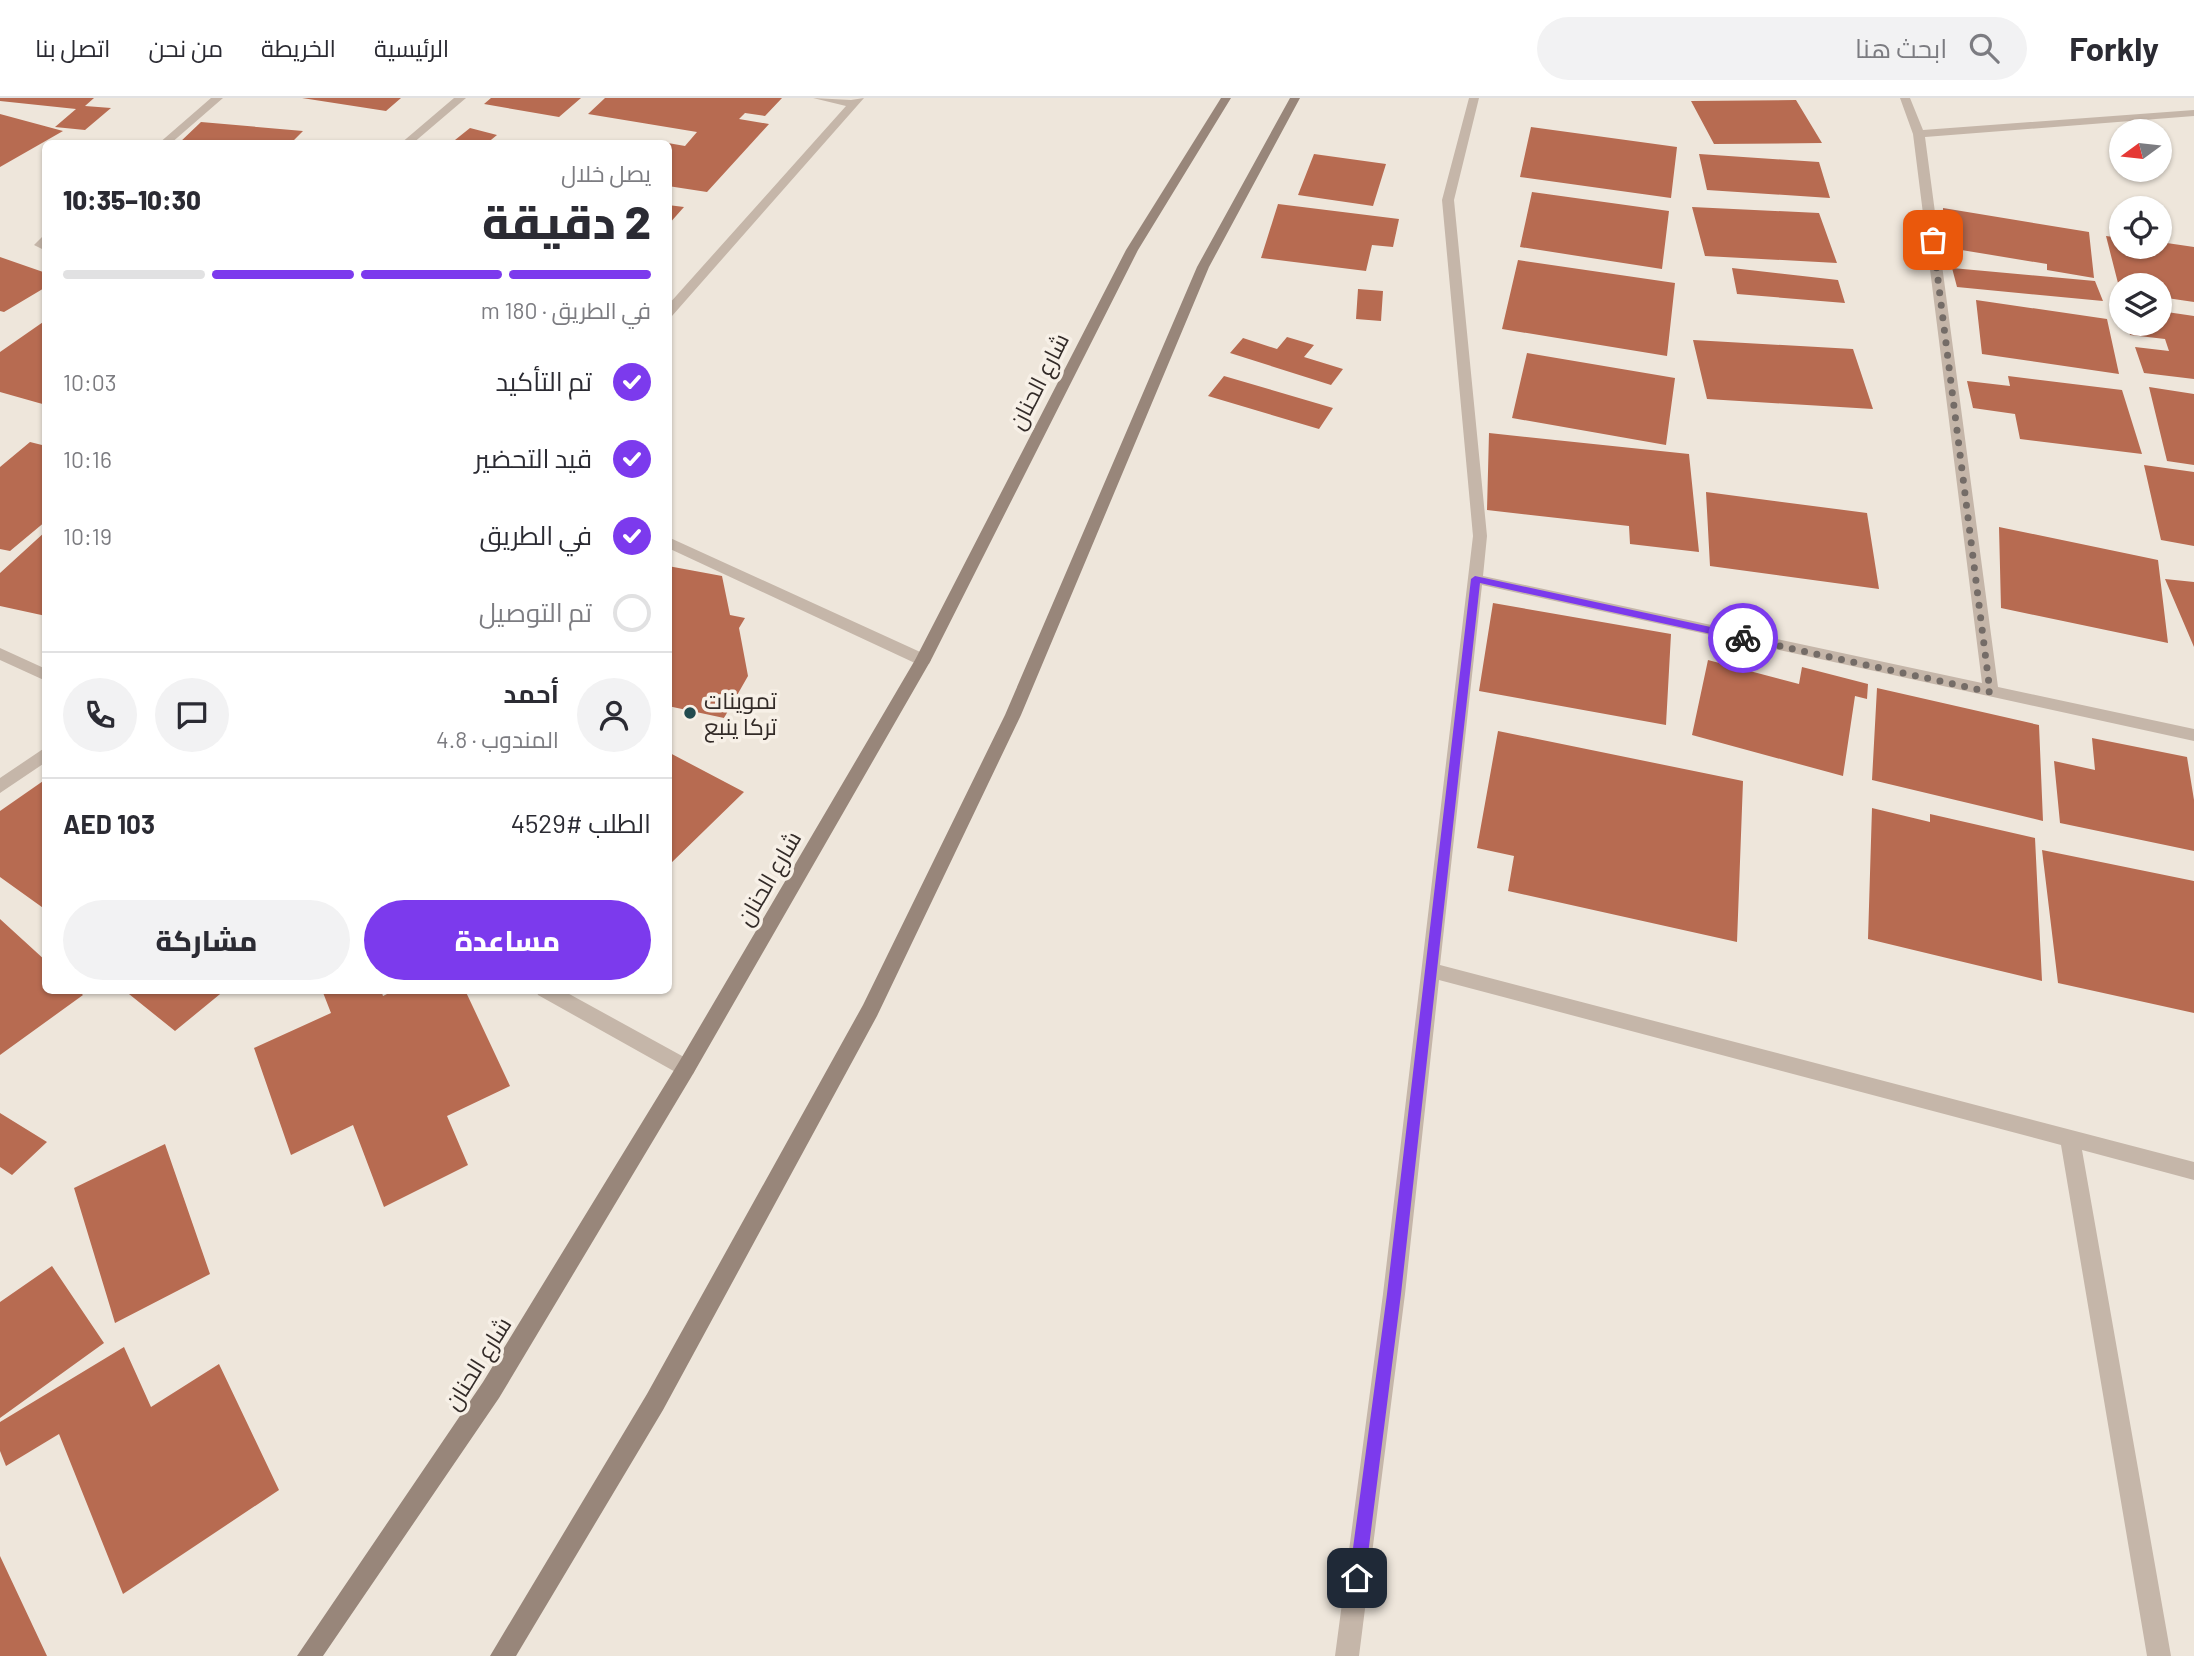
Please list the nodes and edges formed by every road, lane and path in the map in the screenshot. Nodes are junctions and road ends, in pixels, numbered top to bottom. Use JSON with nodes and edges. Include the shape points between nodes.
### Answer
{"nodes":[{"id":1,"x":218,"y":98,"type":"edge"},
{"id":2,"x":461,"y":98,"type":"edge"},
{"id":3,"x":818,"y":98,"type":"edge"},
{"id":4,"x":1226,"y":98,"type":"edge"},
{"id":5,"x":1295,"y":98,"type":"edge"},
{"id":6,"x":1474,"y":98,"type":"edge"},
{"id":7,"x":1905,"y":98,"type":"edge"},
{"id":8,"x":856,"y":101,"type":"edge"},
{"id":9,"x":2194,"y":113,"type":"edge"},
{"id":10,"x":1919,"y":134,"type":"junction"},
{"id":11,"x":168,"y":140,"type":"edge"},
{"id":12,"x":410,"y":140,"type":"edge"},
{"id":13,"x":672,"y":308,"type":"edge"},
{"id":14,"x":672,"y":544,"type":"edge"},
{"id":15,"x":1475,"y":579,"type":"junction"},
{"id":16,"x":0,"y":653,"type":"edge"},
{"id":17,"x":923,"y":660,"type":"junction"},
{"id":18,"x":42,"y":675,"type":"edge"},
{"id":19,"x":1990,"y":692,"type":"junction"},
{"id":20,"x":2194,"y":735,"type":"edge"},
{"id":21,"x":42,"y":756,"type":"edge"},
{"id":22,"x":0,"y":787,"type":"edge"},
{"id":23,"x":1431,"y":970,"type":"junction"},
{"id":24,"x":552,"y":994,"type":"edge"},
{"id":25,"x":686,"y":1068,"type":"junction"},
{"id":26,"x":2070,"y":1138,"type":"junction"},
{"id":27,"x":2194,"y":1171,"type":"edge"},
{"id":28,"x":309,"y":1656,"type":"edge"},
{"id":29,"x":502,"y":1656,"type":"edge"},
{"id":30,"x":1347,"y":1656,"type":"edge"},
{"id":31,"x":2159,"y":1656,"type":"edge"}],
"edges":[{"from":1,"to":11,"type":"street"},
{"from":2,"to":12,"type":"street"},
{"from":3,"to":8,"type":"street"},
{"from":4,"to":17,"type":"main road","name":"شارع الحنان","via":[[1132,250]]},
{"from":5,"to":29,"type":"main road","via":[[1203,267],[1013,715],[870,1010],[655,1402]]},
{"from":6,"to":15,"type":"street","via":[[1448,200],[1480,536]]},
{"from":7,"to":10,"type":"street"},
{"from":8,"to":13,"type":"street"},
{"from":9,"to":10,"type":"street"},
{"from":10,"to":19,"type":"street"},
{"from":14,"to":17,"type":"street"},
{"from":15,"to":19,"type":"street"},
{"from":15,"to":23,"type":"street"},
{"from":16,"to":18,"type":"street"},
{"from":17,"to":25,"type":"main road","name":"شارع الحنان"},
{"from":19,"to":20,"type":"street"},
{"from":21,"to":22,"type":"street"},
{"from":23,"to":26,"type":"street"},
{"from":23,"to":30,"type":"street"},
{"from":24,"to":25,"type":"street"},
{"from":25,"to":28,"type":"main road","name":"شارع الحنان","via":[[491,1390]]},
{"from":26,"to":27,"type":"street"},
{"from":26,"to":31,"type":"street"}]}
